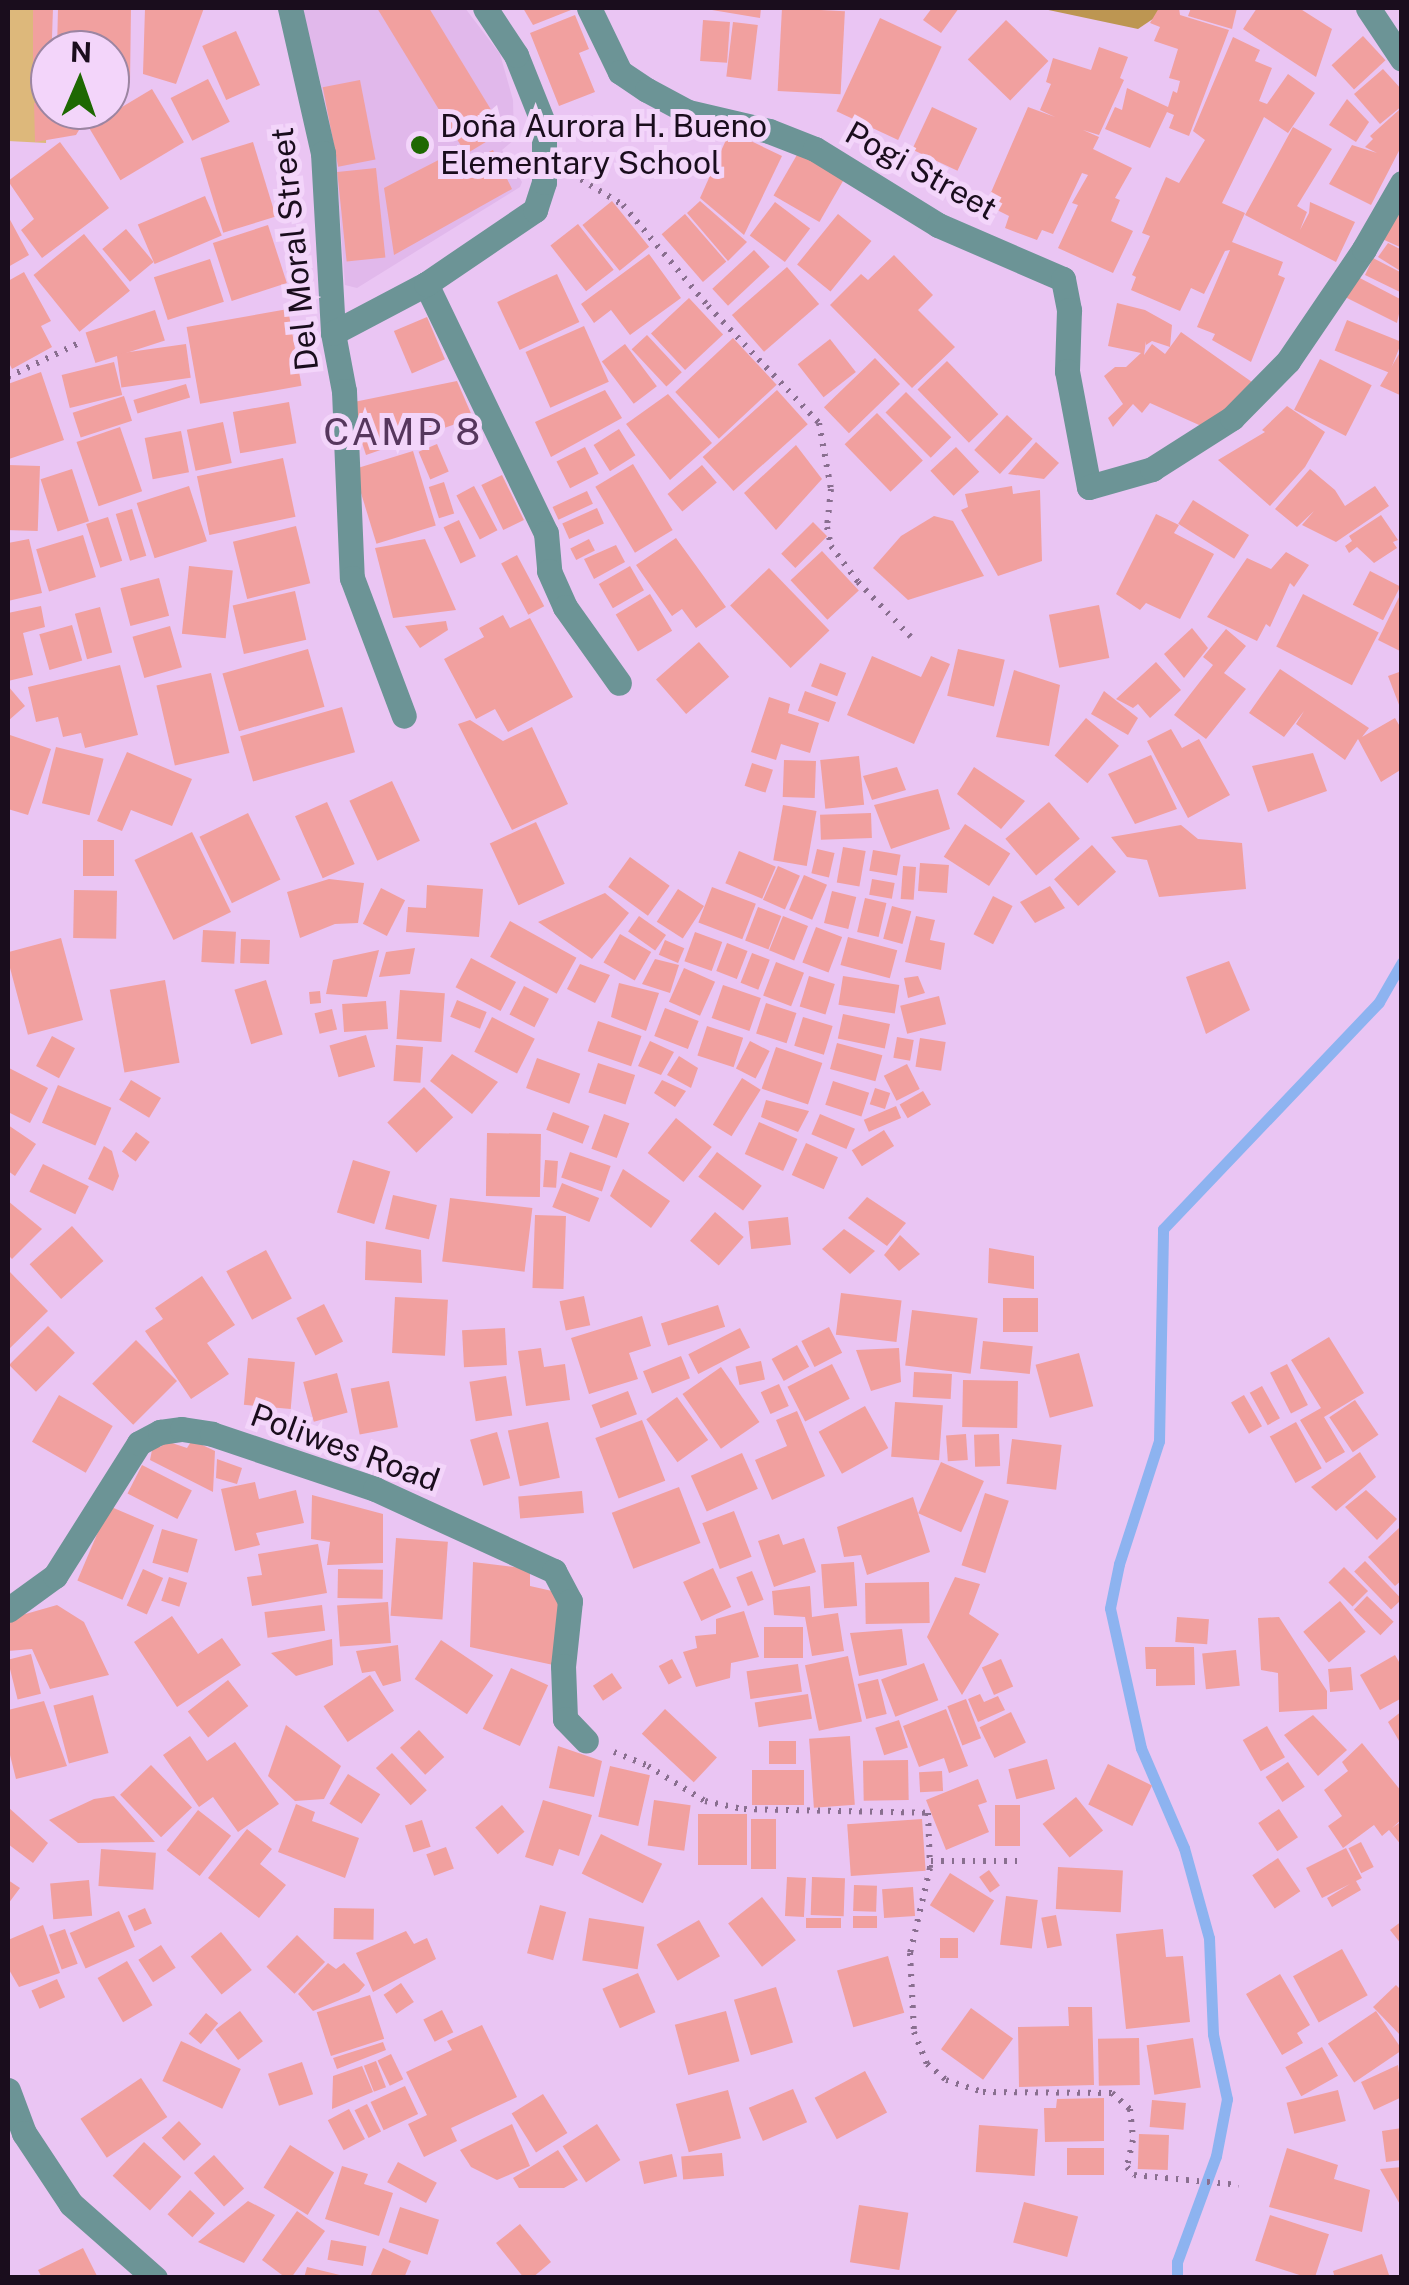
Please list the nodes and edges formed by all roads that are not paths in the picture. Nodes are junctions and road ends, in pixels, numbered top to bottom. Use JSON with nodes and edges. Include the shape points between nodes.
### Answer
{"nodes":[{"id":1,"x":290,"y":8,"type":"edge"},
{"id":2,"x":485,"y":8,"type":"edge"},
{"id":3,"x":589,"y":8,"type":"edge"},
{"id":4,"x":1368,"y":8,"type":"edge"},
{"id":5,"x":1402,"y":59,"type":"edge"},
{"id":6,"x":1402,"y":183,"type":"edge"},
{"id":7,"x":426,"y":284,"type":"junction"},
{"id":8,"x":333,"y":333,"type":"junction"},
{"id":9,"x":619,"y":682,"type":"dead end"},
{"id":10,"x":404,"y":716,"type":"dead end"},
{"id":11,"x":8,"y":1610,"type":"edge"},
{"id":12,"x":586,"y":1740,"type":"road end"},
{"id":13,"x":8,"y":2090,"type":"edge"},
{"id":14,"x":154,"y":2278,"type":"edge"}],
"edges":[{"from":1,"to":8,"type":"street","name":"Del Moral Street","via":[[323,153]]},
{"from":2,"to":7,"type":"street","via":[[516,55],[544,126],[544,182],[535,210]]},
{"from":3,"to":6,"type":"street","name":"Pogi Street","via":[[620,72],[647,90],[688,112],[815,149],[938,225],[1063,279],[1067,370],[1089,487],[1152,470],[1232,418],[1288,361]]},
{"from":4,"to":5,"type":"street"},
{"from":7,"to":8,"type":"street"},
{"from":7,"to":9,"type":"street","via":[[546,533],[549,571],[564,607]]},
{"from":8,"to":10,"type":"street","name":"Del Moral Street","via":[[344,392],[352,578]]},
{"from":11,"to":12,"type":"street","name":"Poliwes Road","via":[[55,1576],[139,1444],[171,1430],[212,1434],[375,1489],[554,1571],[570,1600],[565,1719]]},
{"from":13,"to":14,"type":"street","via":[[24,2133],[72,2204]]}]}
